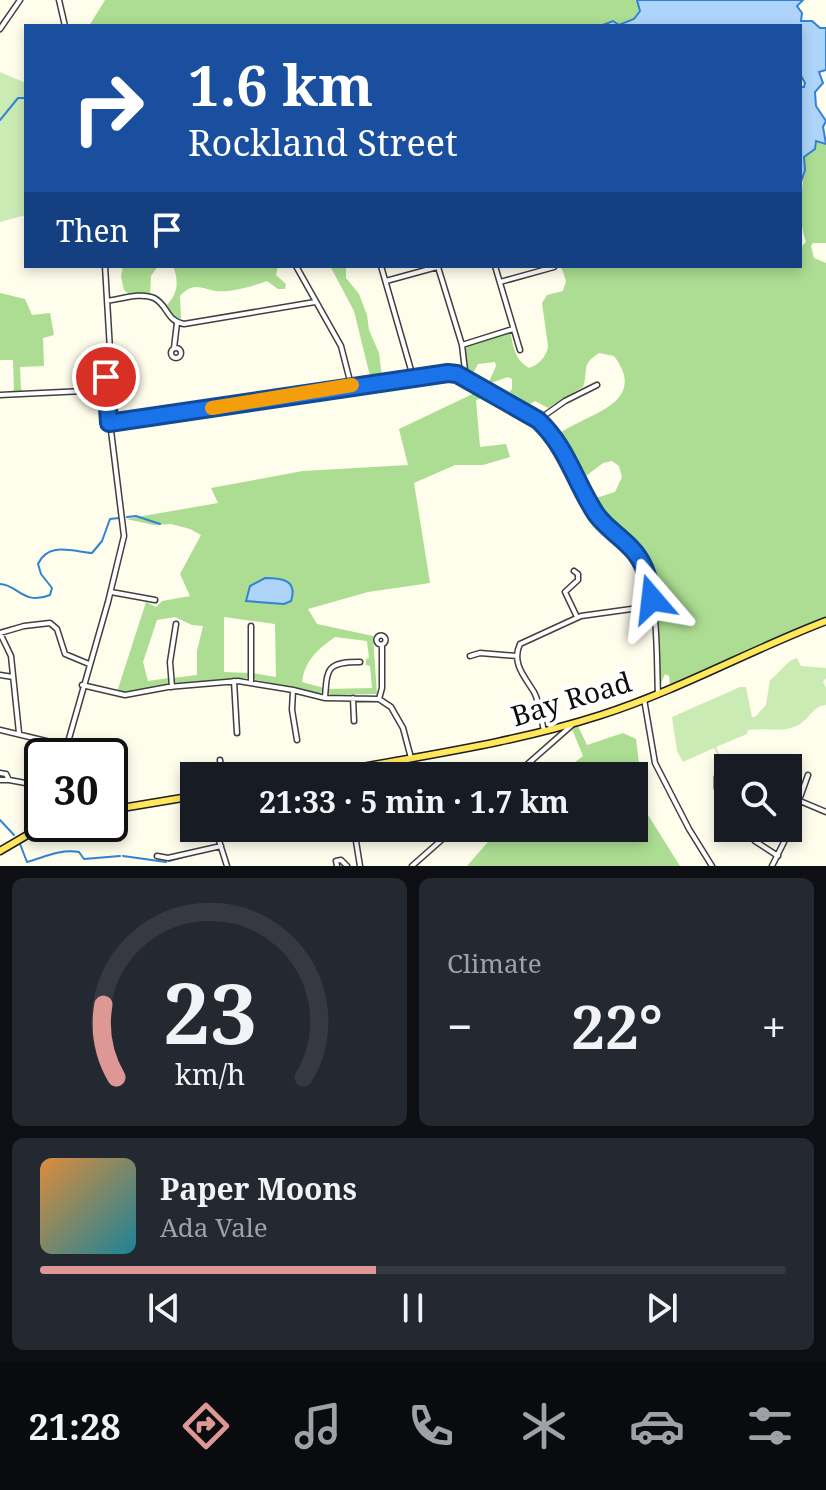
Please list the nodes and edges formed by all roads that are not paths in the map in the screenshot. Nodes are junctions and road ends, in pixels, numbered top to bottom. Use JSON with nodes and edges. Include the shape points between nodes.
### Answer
{"nodes":[{"id":1,"x":20,"y":0,"type":"edge"},
{"id":2,"x":59,"y":0,"type":"edge"},
{"id":3,"x":65,"y":24,"type":"edge"},
{"id":4,"x":0,"y":29,"type":"edge"},
{"id":5,"x":105,"y":268,"type":"edge"},
{"id":6,"x":297,"y":268,"type":"edge"},
{"id":7,"x":382,"y":268,"type":"edge"},
{"id":8,"x":432,"y":268,"type":"edge"},
{"id":9,"x":440,"y":268,"type":"edge"},
{"id":10,"x":496,"y":268,"type":"edge"},
{"id":11,"x":550,"y":268,"type":"edge"},
{"id":12,"x":386,"y":281,"type":"junction"},
{"id":13,"x":500,"y":282,"type":"junction"},
{"id":14,"x":107,"y":301,"type":"junction"},
{"id":15,"x":315,"y":302,"type":"junction"},
{"id":16,"x":177,"y":323,"type":"junction"},
{"id":17,"x":513,"y":329,"type":"junction"},
{"id":18,"x":462,"y":345,"type":"junction"},
{"id":19,"x":174,"y":349,"type":"dead end"},
{"id":20,"x":520,"y":350,"type":"dead end"},
{"id":21,"x":413,"y":377,"type":"junction"},
{"id":22,"x":466,"y":379,"type":"junction"},
{"id":23,"x":351,"y":385,"type":"junction"},
{"id":24,"x":597,"y":385,"type":"dead end"},
{"id":25,"x":106,"y":390,"type":"junction"},
{"id":26,"x":0,"y":395,"type":"edge"},
{"id":27,"x":538,"y":420,"type":"junction"},
{"id":28,"x":109,"y":423,"type":"junction"},
{"id":29,"x":574,"y":571,"type":"dead end"},
{"id":30,"x":111,"y":592,"type":"junction"},
{"id":31,"x":155,"y":600,"type":"dead end"},
{"id":32,"x":653,"y":606,"type":"junction"},
{"id":33,"x":577,"y":617,"type":"junction"},
{"id":34,"x":826,"y":621,"type":"edge"},
{"id":35,"x":176,"y":624,"type":"dead end"},
{"id":36,"x":251,"y":626,"type":"dead end"},
{"id":37,"x":0,"y":633,"type":"edge"},
{"id":38,"x":382,"y":645,"type":"dead end"},
{"id":39,"x":470,"y":656,"type":"dead end"},
{"id":40,"x":517,"y":656,"type":"junction"},
{"id":41,"x":360,"y":662,"type":"dead end"},
{"id":42,"x":89,"y":664,"type":"junction"},
{"id":43,"x":0,"y":675,"type":"edge"},
{"id":44,"x":14,"y":677,"type":"junction"},
{"id":45,"x":234,"y":681,"type":"junction"},
{"id":46,"x":251,"y":683,"type":"junction"},
{"id":47,"x":82,"y":685,"type":"junction"},
{"id":48,"x":172,"y":687,"type":"junction"},
{"id":49,"x":293,"y":690,"type":"junction"},
{"id":50,"x":658,"y":694,"type":"junction"},
{"id":51,"x":325,"y":698,"type":"junction"},
{"id":52,"x":353,"y":698,"type":"junction"},
{"id":53,"x":379,"y":699,"type":"junction"},
{"id":54,"x":644,"y":699,"type":"junction"},
{"id":55,"x":354,"y":721,"type":"dead end"},
{"id":56,"x":574,"y":723,"type":"junction"},
{"id":57,"x":0,"y":730,"type":"edge"},
{"id":58,"x":544,"y":732,"type":"junction"},
{"id":59,"x":19,"y":733,"type":"junction"},
{"id":60,"x":237,"y":733,"type":"dead end"},
{"id":61,"x":37,"y":738,"type":"edge"},
{"id":62,"x":69,"y":738,"type":"edge"},
{"id":63,"x":297,"y":740,"type":"dead end"},
{"id":64,"x":411,"y":758,"type":"junction"},
{"id":65,"x":390,"y":762,"type":"edge"},
{"id":66,"x":530,"y":762,"type":"edge"},
{"id":67,"x":0,"y":773,"type":"edge"},
{"id":68,"x":808,"y":775,"type":"dead end"},
{"id":69,"x":0,"y":780,"type":"edge"},
{"id":70,"x":9,"y":780,"type":"junction"},
{"id":71,"x":24,"y":783,"type":"edge"},
{"id":72,"x":802,"y":791,"type":"edge"},
{"id":73,"x":180,"y":798,"type":"edge"},
{"id":74,"x":802,"y":803,"type":"edge"},
{"id":75,"x":128,"y":807,"type":"edge"},
{"id":76,"x":826,"y":812,"type":"edge"},
{"id":77,"x":24,"y":837,"type":"edge"},
{"id":78,"x":220,"y":842,"type":"edge"},
{"id":79,"x":356,"y":842,"type":"edge"},
{"id":80,"x":439,"y":842,"type":"edge"},
{"id":81,"x":757,"y":842,"type":"edge"},
{"id":82,"x":783,"y":842,"type":"edge"},
{"id":83,"x":221,"y":846,"type":"junction"},
{"id":84,"x":0,"y":851,"type":"edge"},
{"id":85,"x":157,"y":856,"type":"dead end"},
{"id":86,"x":778,"y":856,"type":"junction"},
{"id":87,"x":227,"y":866,"type":"edge"},
{"id":88,"x":337,"y":866,"type":"edge"},
{"id":89,"x":345,"y":866,"type":"edge"},
{"id":90,"x":360,"y":866,"type":"edge"},
{"id":91,"x":412,"y":866,"type":"edge"},
{"id":92,"x":712,"y":866,"type":"edge"},
{"id":93,"x":772,"y":866,"type":"edge"}],
"edges":[{"from":1,"to":4,"type":"street"},
{"from":2,"to":3,"type":"street"},
{"from":5,"to":14,"type":"street"},
{"from":6,"to":15,"type":"street"},
{"from":7,"to":12,"type":"street"},
{"from":8,"to":12,"type":"street"},
{"from":9,"to":18,"type":"street"},
{"from":10,"to":13,"type":"street"},
{"from":11,"to":13,"type":"street"},
{"from":12,"to":21,"type":"street"},
{"from":13,"to":17,"type":"street"},
{"from":14,"to":16,"type":"street","via":[[150,297]]},
{"from":14,"to":25,"type":"street"},
{"from":15,"to":16,"type":"street"},
{"from":15,"to":23,"type":"street","via":[[341,346]]},
{"from":16,"to":19,"type":"street"},
{"from":17,"to":18,"type":"street"},
{"from":17,"to":20,"type":"street"},
{"from":18,"to":22,"type":"street"},
{"from":21,"to":22,"type":"street","via":[[448,373]]},
{"from":21,"to":23,"type":"street"},
{"from":22,"to":27,"type":"street"},
{"from":23,"to":28,"type":"street"},
{"from":24,"to":27,"type":"street"},
{"from":25,"to":26,"type":"street"},
{"from":25,"to":28,"type":"street"},
{"from":27,"to":32,"type":"street","via":[[563,448],[597,514],[638,556]]},
{"from":28,"to":30,"type":"street","via":[[124,532]]},
{"from":29,"to":33,"type":"street","via":[[578,580],[565,592]]},
{"from":30,"to":31,"type":"street"},
{"from":30,"to":42,"type":"street"},
{"from":32,"to":33,"type":"street"},
{"from":32,"to":50,"type":"street"},
{"from":33,"to":40,"type":"street","via":[[524,641]]},
{"from":34,"to":50,"type":"main road","name":"Bay Road"},
{"from":35,"to":48,"type":"street"},
{"from":36,"to":46,"type":"street"},
{"from":37,"to":42,"type":"street","via":[[50,623],[65,654]]},
{"from":37,"to":44,"type":"street","via":[[10,651]]},
{"from":38,"to":53,"type":"street"},
{"from":39,"to":40,"type":"street"},
{"from":40,"to":58,"type":"street","via":[[535,694]]},
{"from":41,"to":51,"type":"street","via":[[330,668]]},
{"from":42,"to":47,"type":"street"},
{"from":43,"to":44,"type":"street"},
{"from":44,"to":59,"type":"street"},
{"from":45,"to":46,"type":"street"},
{"from":45,"to":48,"type":"street"},
{"from":45,"to":60,"type":"street"},
{"from":46,"to":49,"type":"street"},
{"from":47,"to":48,"type":"street","via":[[122,695]]},
{"from":47,"to":62,"type":"street"},
{"from":49,"to":51,"type":"street"},
{"from":49,"to":63,"type":"street"},
{"from":50,"to":54,"type":"main road","name":"Bay Road"},
{"from":51,"to":52,"type":"street"},
{"from":52,"to":53,"type":"street"},
{"from":52,"to":55,"type":"street"},
{"from":53,"to":64,"type":"street","via":[[393,709],[405,730]]},
{"from":54,"to":56,"type":"main road","name":"Bay Road"},
{"from":54,"to":92,"type":"street","via":[[655,763]]},
{"from":56,"to":58,"type":"main road","name":"Bay Road"},
{"from":56,"to":66,"type":"street"},
{"from":57,"to":59,"type":"street"},
{"from":58,"to":64,"type":"main road","name":"Bay Road"},
{"from":59,"to":61,"type":"street"},
{"from":64,"to":65,"type":"main road","name":"Bay Road"},
{"from":67,"to":70,"type":"street"},
{"from":68,"to":72,"type":"street"},
{"from":69,"to":70,"type":"street"},
{"from":70,"to":71,"type":"street"},
{"from":73,"to":75,"type":"main road"},
{"from":74,"to":76,"type":"street"},
{"from":77,"to":84,"type":"main road"},
{"from":78,"to":83,"type":"street"},
{"from":79,"to":90,"type":"street"},
{"from":80,"to":91,"type":"street"},
{"from":81,"to":86,"type":"street"},
{"from":82,"to":86,"type":"street"},
{"from":83,"to":85,"type":"street"},
{"from":83,"to":87,"type":"street"},
{"from":86,"to":93,"type":"street"},
{"from":88,"to":89,"type":"street","via":[[338,860]]}]}
